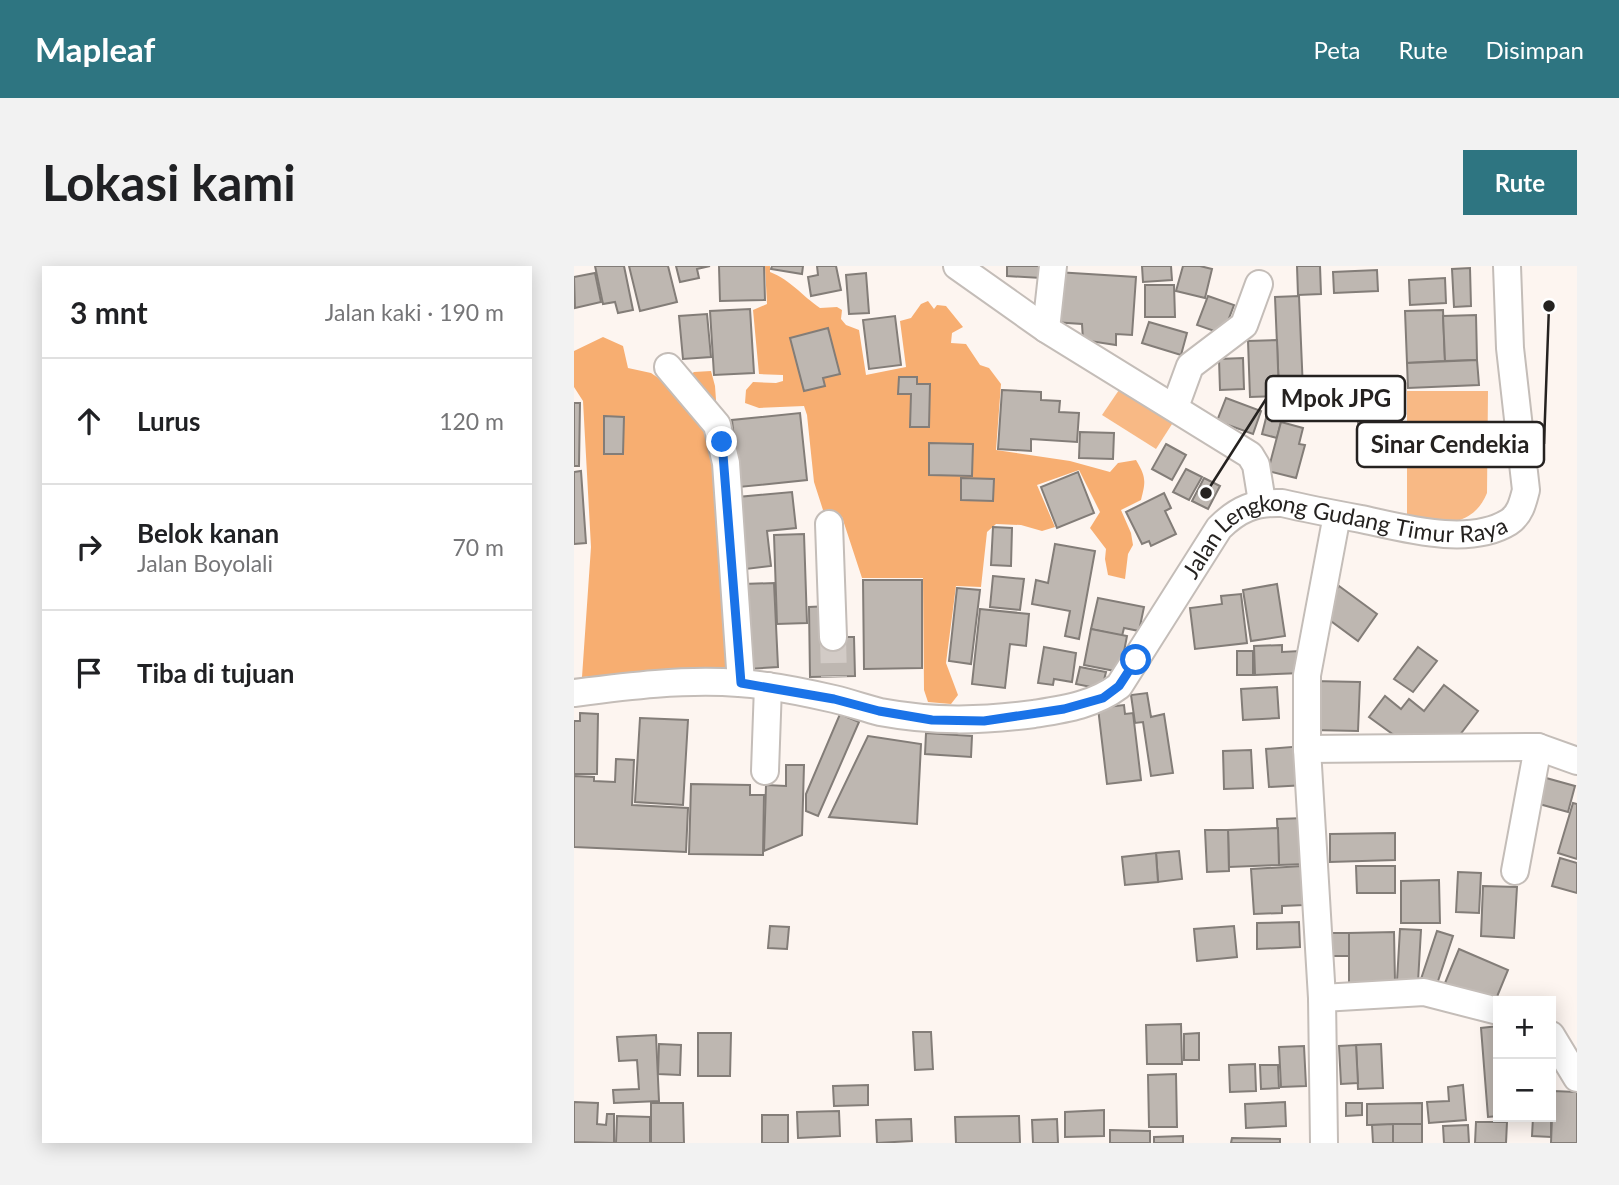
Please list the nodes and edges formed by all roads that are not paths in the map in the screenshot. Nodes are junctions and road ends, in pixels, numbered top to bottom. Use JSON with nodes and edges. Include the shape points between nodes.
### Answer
{"nodes":[{"id":1,"x":957,"y":266,"type":"edge"},
{"id":2,"x":1053,"y":266,"type":"edge"},
{"id":3,"x":1507,"y":266,"type":"edge"},
{"id":4,"x":1258,"y":284,"type":"dead end"},
{"id":5,"x":1046,"y":329,"type":"junction"},
{"id":6,"x":668,"y":368,"type":"dead end"},
{"id":7,"x":1175,"y":407,"type":"junction"},
{"id":8,"x":1262,"y":502,"type":"junction"},
{"id":9,"x":1337,"y":515,"type":"junction"},
{"id":10,"x":829,"y":524,"type":"dead end"},
{"id":11,"x":833,"y":637,"type":"tunnel mouth"},
{"id":12,"x":741,"y":683,"type":"junction"},
{"id":13,"x":768,"y":686,"type":"junction"},
{"id":14,"x":574,"y":693,"type":"edge"},
{"id":15,"x":1538,"y":747,"type":"junction"},
{"id":16,"x":1307,"y":749,"type":"junction"},
{"id":17,"x":1577,"y":761,"type":"edge"},
{"id":18,"x":765,"y":771,"type":"dead end"},
{"id":19,"x":1515,"y":871,"type":"dead end"},
{"id":20,"x":1322,"y":998,"type":"junction"},
{"id":21,"x":1493,"y":1010,"type":"edge"},
{"id":22,"x":1556,"y":1043,"type":"edge"},
{"id":23,"x":1577,"y":1078,"type":"edge"},
{"id":24,"x":1324,"y":1143,"type":"edge"}],
"edges":[{"from":1,"to":5,"type":"street"},
{"from":2,"to":5,"type":"street"},
{"from":3,"to":9,"type":"street","name":"Jalan Lengkong Gudang Timur Raya","via":[[1510,348],[1526,490],[1521,508],[1510,522],[1461,534],[1423,532]]},
{"from":4,"to":7,"type":"street","via":[[1244,325],[1190,366]]},
{"from":5,"to":7,"type":"street"},
{"from":6,"to":12,"type":"street","via":[[717,425],[722,442]]},
{"from":7,"to":8,"type":"street","via":[[1250,455]]},
{"from":8,"to":9,"type":"street","name":"Jalan Lengkong Gudang Timur Raya"},
{"from":8,"to":13,"type":"street","name":"Jalan Lengkong Gudang Timur Raya","via":[[1231,515],[1219,528],[1119,686],[1103,698],[984,721],[932,720],[879,711],[834,688]]},
{"from":9,"to":16,"type":"street","via":[[1307,676]]},
{"from":10,"to":11,"type":"street"},
{"from":12,"to":13,"type":"street","name":"Jalan Lengkong Gudang Timur Raya"},
{"from":12,"to":14,"type":"street","name":"Jalan Lengkong Gudang Timur Raya"},
{"from":13,"to":18,"type":"street"},
{"from":15,"to":16,"type":"street"},
{"from":15,"to":17,"type":"street"},
{"from":15,"to":19,"type":"street"},
{"from":16,"to":20,"type":"street"},
{"from":20,"to":21,"type":"street","via":[[1424,992]]},
{"from":20,"to":24,"type":"street"},
{"from":22,"to":23,"type":"street"}]}
